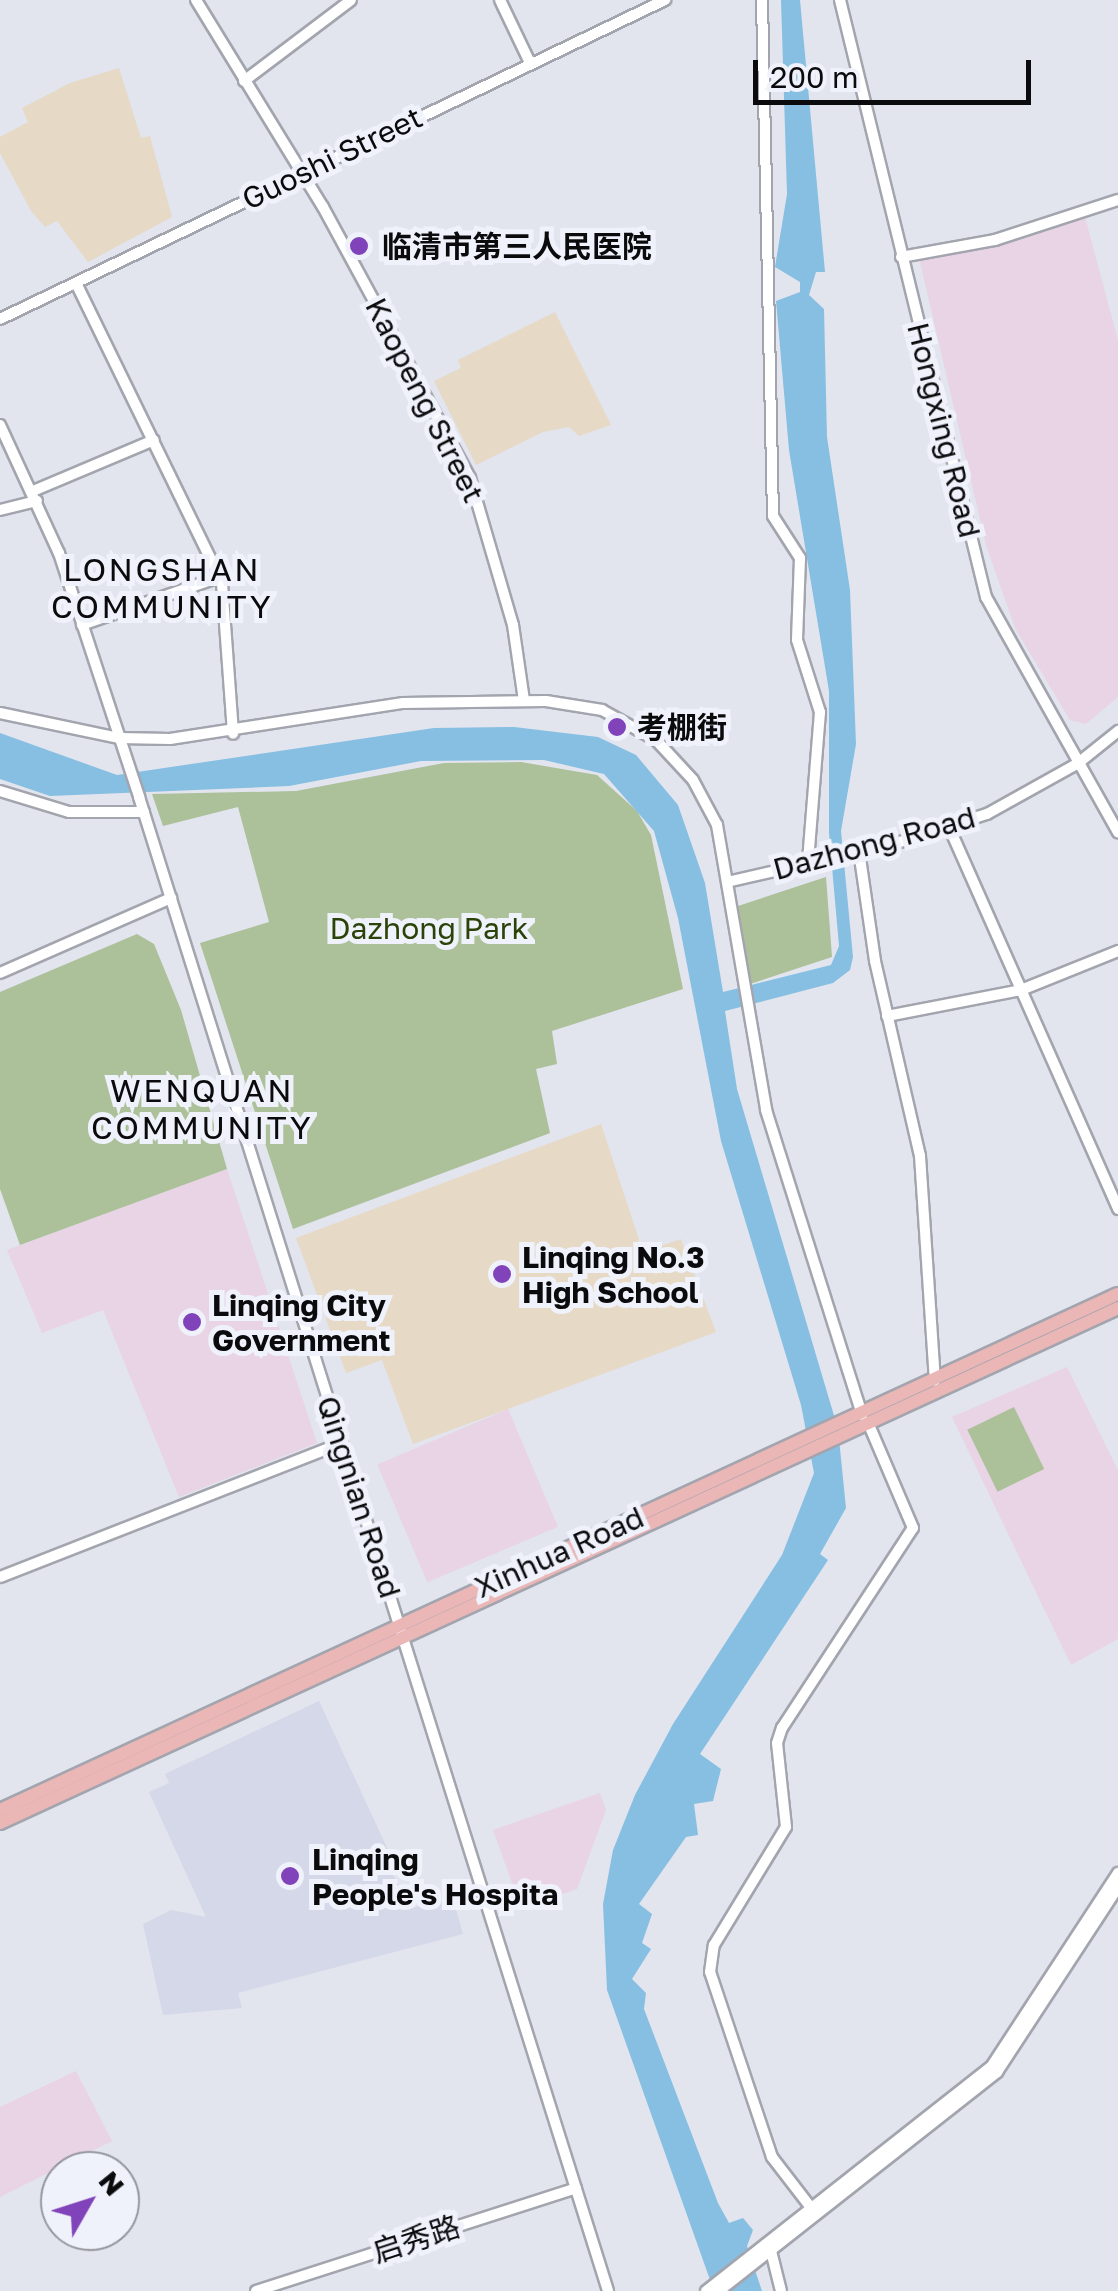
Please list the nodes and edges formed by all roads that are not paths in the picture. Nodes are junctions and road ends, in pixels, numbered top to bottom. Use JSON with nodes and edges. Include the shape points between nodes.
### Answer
{"nodes":[{"id":1,"x":196,"y":0,"type":"edge"},
{"id":2,"x":351,"y":0,"type":"edge"},
{"id":3,"x":500,"y":0,"type":"edge"},
{"id":4,"x":665,"y":0,"type":"edge"},
{"id":5,"x":762,"y":0,"type":"edge"},
{"id":6,"x":840,"y":0,"type":"edge"},
{"id":7,"x":530,"y":64,"type":"junction"},
{"id":8,"x":244,"y":80,"type":"junction"},
{"id":9,"x":302,"y":173,"type":"junction"},
{"id":10,"x":1118,"y":200,"type":"edge"},
{"id":11,"x":901,"y":257,"type":"junction"},
{"id":12,"x":76,"y":283,"type":"junction"},
{"id":13,"x":0,"y":319,"type":"edge"},
{"id":14,"x":0,"y":425,"type":"edge"},
{"id":15,"x":154,"y":440,"type":"junction"},
{"id":16,"x":35,"y":496,"type":"junction"},
{"id":17,"x":0,"y":510,"type":"edge"},
{"id":18,"x":220,"y":578,"type":"junction"},
{"id":19,"x":82,"y":625,"type":"junction"},
{"id":20,"x":524,"y":700,"type":"junction"},
{"id":21,"x":0,"y":714,"type":"edge"},
{"id":22,"x":1118,"y":731,"type":"edge"},
{"id":23,"x":233,"y":734,"type":"junction"},
{"id":24,"x":119,"y":738,"type":"junction"},
{"id":25,"x":1077,"y":764,"type":"junction"},
{"id":26,"x":0,"y":791,"type":"edge"},
{"id":27,"x":144,"y":812,"type":"junction"},
{"id":28,"x":949,"y":828,"type":"junction"},
{"id":29,"x":1118,"y":832,"type":"edge"},
{"id":30,"x":859,"y":851,"type":"junction"},
{"id":31,"x":808,"y":862,"type":"junction"},
{"id":32,"x":727,"y":882,"type":"junction"},
{"id":33,"x":171,"y":898,"type":"junction"},
{"id":34,"x":1118,"y":950,"type":"edge"},
{"id":35,"x":0,"y":974,"type":"edge"},
{"id":36,"x":1021,"y":990,"type":"junction"},
{"id":37,"x":887,"y":1016,"type":"junction"},
{"id":38,"x":1118,"y":1209,"type":"edge"},
{"id":39,"x":1118,"y":1294,"type":"edge"},
{"id":40,"x":1118,"y":1308,"type":"edge"},
{"id":41,"x":936,"y":1381,"type":"junction"},
{"id":42,"x":859,"y":1423,"type":"junction"},
{"id":43,"x":342,"y":1443,"type":"junction"},
{"id":44,"x":0,"y":1578,"type":"edge"},
{"id":45,"x":401,"y":1631,"type":"junction"},
{"id":46,"x":0,"y":1810,"type":"edge"},
{"id":47,"x":0,"y":1823,"type":"edge"},
{"id":48,"x":1118,"y":1873,"type":"edge"},
{"id":49,"x":1118,"y":1887,"type":"edge"},
{"id":50,"x":576,"y":2188,"type":"junction"},
{"id":51,"x":812,"y":2209,"type":"junction"},
{"id":52,"x":764,"y":2252,"type":"junction"},
{"id":53,"x":256,"y":2291,"type":"edge"},
{"id":54,"x":608,"y":2291,"type":"edge"},
{"id":55,"x":706,"y":2291,"type":"edge"},
{"id":56,"x":719,"y":2291,"type":"edge"},
{"id":57,"x":781,"y":2291,"type":"edge"}],
"edges":[{"from":1,"to":8,"type":"street","name":"Kaopeng Street"},
{"from":2,"to":8,"type":"street"},
{"from":3,"to":7,"type":"street"},
{"from":4,"to":7,"type":"street","name":"Guoshi Street"},
{"from":5,"to":31,"type":"street","via":[[772,516],[800,558],[797,640],[820,712]]},
{"from":6,"to":11,"type":"street","name":"Hongxing Road"},
{"from":7,"to":9,"type":"street","name":"Guoshi Street"},
{"from":8,"to":9,"type":"street","name":"Kaopeng Street"},
{"from":9,"to":12,"type":"street","name":"Guoshi Street"},
{"from":9,"to":20,"type":"street","name":"Kaopeng Street","via":[[470,478],[513,624]]},
{"from":10,"to":11,"type":"street","via":[[995,240]]},
{"from":11,"to":25,"type":"street","name":"Hongxing Road","via":[[986,597]]},
{"from":12,"to":13,"type":"street","name":"Guoshi Street"},
{"from":12,"to":15,"type":"street"},
{"from":14,"to":16,"type":"street","name":"Qingnian Road"},
{"from":15,"to":16,"type":"street"},
{"from":15,"to":18,"type":"street"},
{"from":16,"to":17,"type":"street"},
{"from":16,"to":19,"type":"street","name":"Qingnian Road"},
{"from":18,"to":19,"type":"street"},
{"from":18,"to":23,"type":"street"},
{"from":19,"to":24,"type":"street","name":"Qingnian Road"},
{"from":20,"to":23,"type":"street","via":[[403,703]]},
{"from":20,"to":32,"type":"street","via":[[602,710],[656,740],[704,796],[717,825]]},
{"from":21,"to":24,"type":"street"},
{"from":22,"to":25,"type":"street","name":"Dazhong Road"},
{"from":23,"to":24,"type":"street"},
{"from":24,"to":27,"type":"street","name":"Qingnian Road"},
{"from":25,"to":28,"type":"street","name":"Dazhong Road","via":[[1008,805]]},
{"from":25,"to":29,"type":"street","name":"Hongxing Road"},
{"from":26,"to":27,"type":"street","via":[[69,812]]},
{"from":27,"to":33,"type":"street","name":"Qingnian Road"},
{"from":28,"to":30,"type":"street","name":"Dazhong Road"},
{"from":28,"to":36,"type":"street"},
{"from":30,"to":31,"type":"street","name":"Dazhong Road"},
{"from":30,"to":37,"type":"street"},
{"from":31,"to":32,"type":"street","name":"Dazhong Road"},
{"from":32,"to":42,"type":"street","via":[[766,1110]]},
{"from":33,"to":35,"type":"street"},
{"from":33,"to":43,"type":"street","name":"Qingnian Road"},
{"from":34,"to":36,"type":"street"},
{"from":36,"to":37,"type":"street"},
{"from":36,"to":38,"type":"street"},
{"from":37,"to":41,"type":"street","via":[[920,1156]]},
{"from":39,"to":41,"type":"main road","name":"Xinhua Road"},
{"from":40,"to":42,"type":"main road","name":"Xinhua Road"},
{"from":41,"to":42,"type":"main road","name":"Xinhua Road"},
{"from":42,"to":45,"type":"main road","name":"Xinhua Road"},
{"from":42,"to":51,"type":"street","via":[[913,1528],[782,1728],[777,1744],[786,1827],[714,1945],[710,1972],[772,2158]]},
{"from":43,"to":44,"type":"street"},
{"from":43,"to":45,"type":"street","name":"Qingnian Road"},
{"from":45,"to":46,"type":"main road","name":"Xinhua Road"},
{"from":45,"to":47,"type":"main road","name":"Xinhua Road"},
{"from":45,"to":50,"type":"street","name":"Qingnian Road"},
{"from":48,"to":51,"type":"street","via":[[991,2067]]},
{"from":49,"to":52,"type":"street","via":[[997,2072]]},
{"from":50,"to":53,"type":"street","name":"启秀路"},
{"from":50,"to":54,"type":"street","name":"Qingnian Road"},
{"from":51,"to":52,"type":"street"},
{"from":52,"to":55,"type":"street"},
{"from":52,"to":56,"type":"street"},
{"from":52,"to":57,"type":"street"}]}
